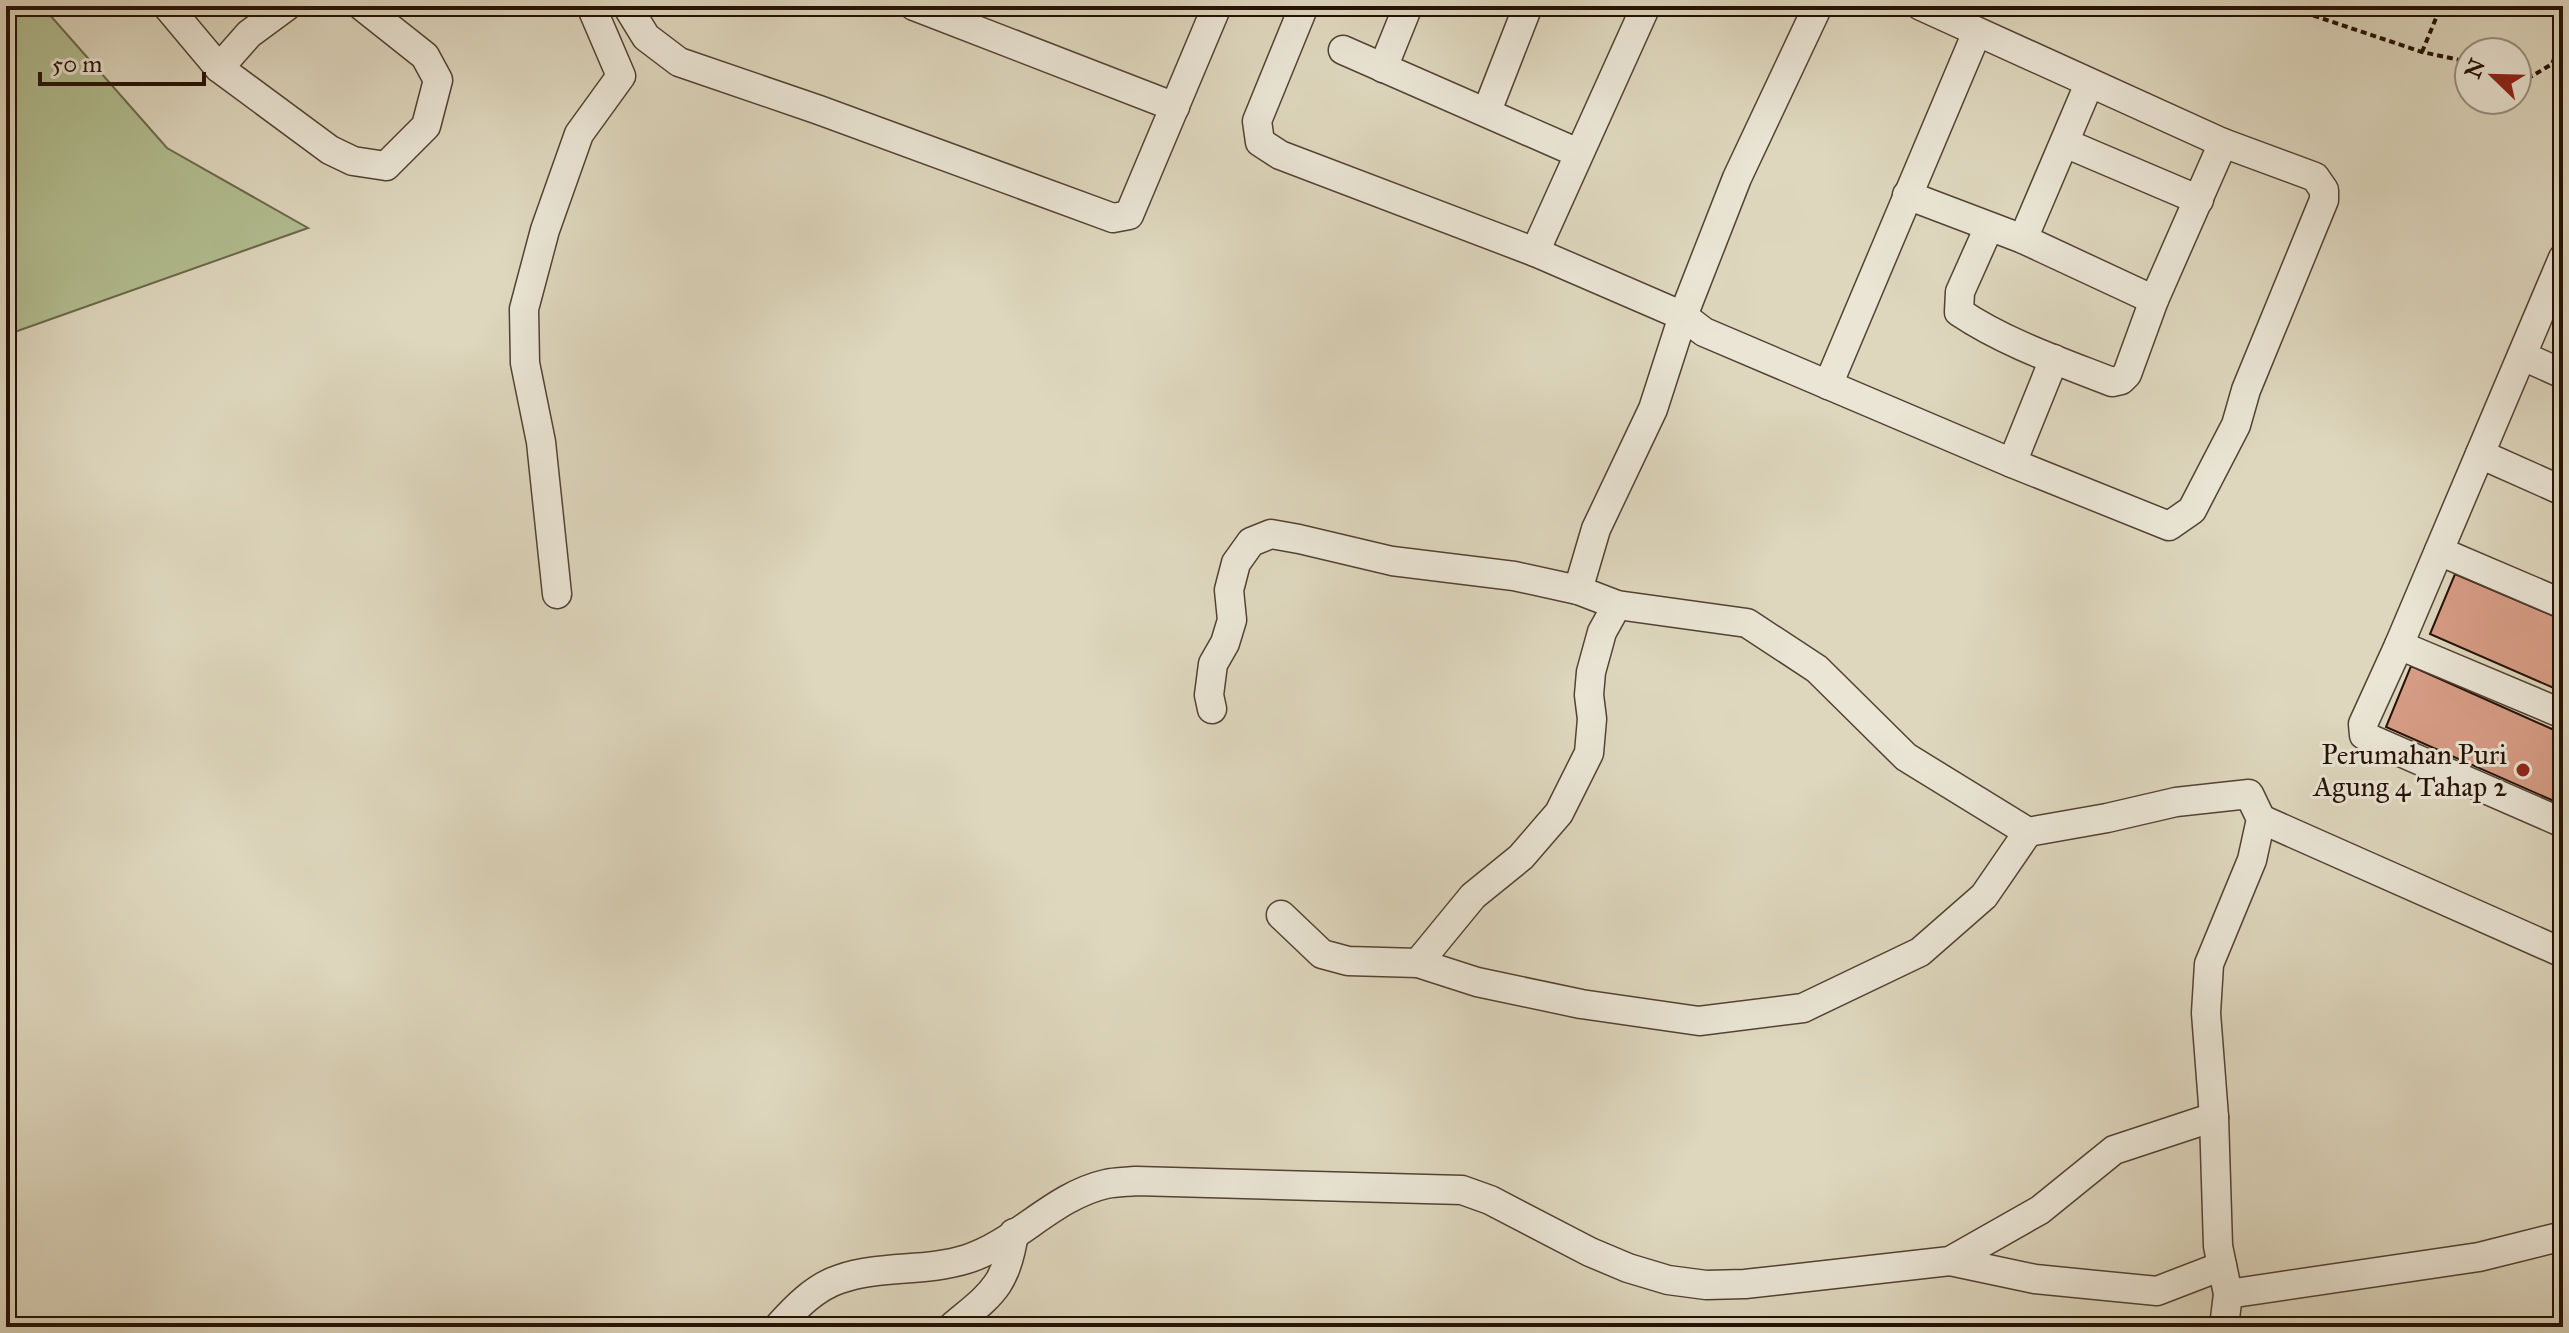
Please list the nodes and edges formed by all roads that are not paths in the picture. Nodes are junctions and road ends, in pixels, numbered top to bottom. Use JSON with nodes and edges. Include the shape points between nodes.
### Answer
{"nodes":[{"id":1,"x":167,"y":6,"type":"edge"},
{"id":2,"x":287,"y":6,"type":"edge"},
{"id":3,"x":362,"y":6,"type":"edge"},
{"id":4,"x":591,"y":6,"type":"edge"},
{"id":5,"x":627,"y":6,"type":"edge"},
{"id":6,"x":656,"y":6,"type":"edge"},
{"id":7,"x":914,"y":6,"type":"edge"},
{"id":8,"x":1216,"y":6,"type":"edge"},
{"id":9,"x":1304,"y":6,"type":"edge"},
{"id":10,"x":1408,"y":6,"type":"edge"},
{"id":11,"x":1528,"y":6,"type":"edge"},
{"id":12,"x":1646,"y":6,"type":"edge"},
{"id":13,"x":1921,"y":6,"type":"edge"},
{"id":14,"x":1808,"y":9,"type":"edge"},
{"id":15,"x":1977,"y":32,"type":"junction"},
{"id":16,"x":646,"y":37,"type":"junction"},
{"id":17,"x":1343,"y":50,"type":"dead end"},
{"id":18,"x":219,"y":68,"type":"junction"},
{"id":19,"x":1383,"y":68,"type":"junction"},
{"id":20,"x":2089,"y":84,"type":"junction"},
{"id":21,"x":1175,"y":107,"type":"junction"},
{"id":22,"x":1487,"y":111,"type":"junction"},
{"id":23,"x":2065,"y":143,"type":"junction"},
{"id":24,"x":2223,"y":143,"type":"junction"},
{"id":25,"x":1578,"y":153,"type":"junction"},
{"id":26,"x":1907,"y":195,"type":"junction"},
{"id":27,"x":2199,"y":200,"type":"junction"},
{"id":28,"x":1989,"y":227,"type":"junction"},
{"id":29,"x":2023,"y":239,"type":"junction"},
{"id":30,"x":1535,"y":252,"type":"junction"},
{"id":31,"x":2562,"y":263,"type":"edge"},
{"id":32,"x":2154,"y":300,"type":"junction"},
{"id":33,"x":1683,"y":316,"type":"junction"},
{"id":34,"x":2523,"y":356,"type":"junction"},
{"id":35,"x":2054,"y":359,"type":"junction"},
{"id":36,"x":2563,"y":374,"type":"edge"},
{"id":37,"x":1828,"y":385,"type":"junction"},
{"id":38,"x":2480,"y":454,"type":"junction"},
{"id":39,"x":2012,"y":463,"type":"junction"},
{"id":40,"x":2563,"y":491,"type":"edge"},
{"id":41,"x":2439,"y":551,"type":"junction"},
{"id":42,"x":1578,"y":590,"type":"junction"},
{"id":43,"x":557,"y":594,"type":"dead end"},
{"id":44,"x":2563,"y":604,"type":"edge"},
{"id":45,"x":1617,"y":605,"type":"junction"},
{"id":46,"x":2399,"y":645,"type":"junction"},
{"id":47,"x":1212,"y":709,"type":"dead end"},
{"id":48,"x":2563,"y":714,"type":"edge"},
{"id":49,"x":2261,"y":819,"type":"junction"},
{"id":50,"x":2563,"y":823,"type":"edge"},
{"id":51,"x":2028,"y":832,"type":"junction"},
{"id":52,"x":1281,"y":915,"type":"dead end"},
{"id":53,"x":2563,"y":953,"type":"edge"},
{"id":54,"x":1418,"y":963,"type":"junction"},
{"id":55,"x":2214,"y":1117,"type":"junction"},
{"id":56,"x":1014,"y":1233,"type":"junction"},
{"id":57,"x":2563,"y":1236,"type":"edge"},
{"id":58,"x":1950,"y":1261,"type":"junction"},
{"id":59,"x":2222,"y":1266,"type":"junction"},
{"id":60,"x":2228,"y":1294,"type":"junction"},
{"id":61,"x":778,"y":1327,"type":"edge"},
{"id":62,"x":952,"y":1327,"type":"edge"},
{"id":63,"x":2224,"y":1327,"type":"edge"}],
"edges":[{"from":1,"to":18,"type":"street"},
{"from":2,"to":18,"type":"street","via":[[249,34]]},
{"from":3,"to":18,"type":"street","via":[[425,56],[438,80],[426,126],[386,166],[353,161],[330,150]]},
{"from":4,"to":43,"type":"street","via":[[621,76],[579,134],[524,309],[525,363],[541,442]]},
{"from":5,"to":16,"type":"street"},
{"from":6,"to":16,"type":"street"},
{"from":7,"to":21,"type":"street"},
{"from":8,"to":21,"type":"street"},
{"from":9,"to":30,"type":"street","via":[[1257,121],[1260,142],[1280,155]]},
{"from":10,"to":19,"type":"street"},
{"from":11,"to":22,"type":"street"},
{"from":12,"to":25,"type":"street"},
{"from":13,"to":15,"type":"street"},
{"from":14,"to":33,"type":"street"},
{"from":15,"to":20,"type":"street"},
{"from":15,"to":26,"type":"street"},
{"from":16,"to":21,"type":"street","via":[[679,62],[1113,218],[1129,215]]},
{"from":17,"to":19,"type":"street"},
{"from":19,"to":22,"type":"street"},
{"from":20,"to":23,"type":"street"},
{"from":20,"to":24,"type":"street"},
{"from":22,"to":25,"type":"street"},
{"from":23,"to":27,"type":"street"},
{"from":23,"to":29,"type":"street"},
{"from":24,"to":27,"type":"street"},
{"from":24,"to":39,"type":"street","via":[[2315,177],[2324,200],[2236,425],[2192,510],[2169,526]]},
{"from":25,"to":30,"type":"street"},
{"from":26,"to":28,"type":"street"},
{"from":26,"to":37,"type":"street"},
{"from":27,"to":32,"type":"street"},
{"from":28,"to":29,"type":"street"},
{"from":28,"to":35,"type":"street","via":[[1960,292],[1959,312]]},
{"from":29,"to":32,"type":"street"},
{"from":30,"to":33,"type":"street"},
{"from":31,"to":34,"type":"street"},
{"from":32,"to":35,"type":"street","via":[[2121,380],[2112,382]]},
{"from":33,"to":37,"type":"street","via":[[1704,332]]},
{"from":33,"to":42,"type":"street","via":[[1663,383],[1596,529]]},
{"from":34,"to":36,"type":"street"},
{"from":34,"to":38,"type":"street"},
{"from":35,"to":39,"type":"street"},
{"from":37,"to":39,"type":"street"},
{"from":38,"to":40,"type":"street"},
{"from":38,"to":41,"type":"street"},
{"from":41,"to":44,"type":"street"},
{"from":41,"to":46,"type":"street"},
{"from":42,"to":45,"type":"street"},
{"from":42,"to":47,"type":"street","via":[[1392,561],[1271,534],[1251,542],[1236,563],[1229,590],[1232,620],[1213,664]]},
{"from":45,"to":51,"type":"street","via":[[1747,623],[1817,669],[1906,757]]},
{"from":45,"to":54,"type":"street","via":[[1602,632],[1591,672],[1589,753],[1559,813],[1521,857],[1473,896]]},
{"from":46,"to":48,"type":"street"},
{"from":46,"to":50,"type":"street","via":[[2363,724],[2364,735]]},
{"from":49,"to":51,"type":"street","via":[[2249,794],[2176,802]]},
{"from":49,"to":53,"type":"street"},
{"from":49,"to":55,"type":"street","via":[[2252,860],[2209,964],[2206,1013]]},
{"from":51,"to":54,"type":"street","via":[[1984,896],[1920,952],[1803,1008],[1699,1021],[1581,1004],[1477,982]]},
{"from":52,"to":54,"type":"street","via":[[1322,954],[1348,961]]},
{"from":55,"to":58,"type":"street","via":[[2114,1150],[2040,1210]]},
{"from":55,"to":59,"type":"street"},
{"from":56,"to":58,"type":"street","via":[[1065,1200],[1107,1183],[1449,1188],[1490,1200],[1590,1252],[1668,1280],[1745,1284]]},
{"from":56,"to":61,"type":"street","via":[[968,1259],[840,1279],[815,1292]]},
{"from":56,"to":62,"type":"street","via":[[1011,1257],[998,1286]]},
{"from":57,"to":60,"type":"street","via":[[2465,1260]]},
{"from":58,"to":59,"type":"street","via":[[2035,1279],[2157,1291]]},
{"from":59,"to":60,"type":"street"},
{"from":60,"to":63,"type":"street"}]}
